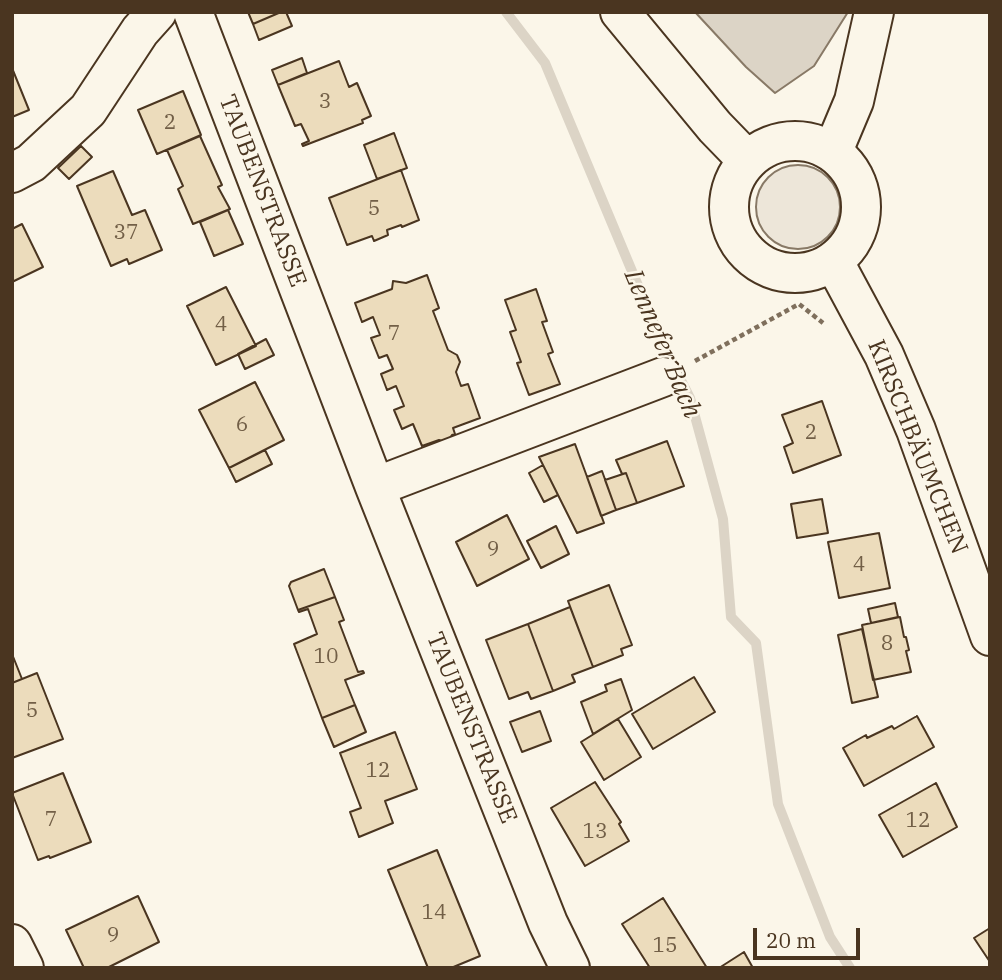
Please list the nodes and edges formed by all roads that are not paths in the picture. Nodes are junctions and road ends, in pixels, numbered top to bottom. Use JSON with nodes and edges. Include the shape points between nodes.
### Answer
{"nodes":[{"id":1,"x":157,"y":12,"type":"edge"},
{"id":2,"x":193,"y":12,"type":"edge"},
{"id":3,"x":620,"y":12,"type":"edge"},
{"id":4,"x":874,"y":12,"type":"edge"},
{"id":5,"x":833,"y":151,"type":"junction"},
{"id":6,"x":747,"y":160,"type":"junction"},
{"id":7,"x":12,"y":173,"type":"edge"},
{"id":8,"x":834,"y":262,"type":"junction"},
{"id":9,"x":675,"y":371,"type":"road end"},
{"id":10,"x":375,"y":487,"type":"junction"},
{"id":11,"x":990,"y":636,"type":"edge"},
{"id":12,"x":12,"y":944,"type":"edge"},
{"id":13,"x":24,"y":968,"type":"edge"},
{"id":14,"x":570,"y":968,"type":"edge"}],
"edges":[{"from":1,"to":7,"type":"street","via":[[88,110],[31,163]]},
{"from":2,"to":10,"type":"street","name":"TAUBENSTRASSE"},
{"from":3,"to":6,"type":"street"},
{"from":4,"to":5,"type":"street","via":[[854,101]]},
{"from":5,"to":6,"type":"street","via":[[812,142],[788,140]]},
{"from":5,"to":8,"type":"street","via":[[851,170],[861,194],[861,219],[852,243]]},
{"from":6,"to":8,"type":"street","via":[[736,176],[729,205],[734,234],[744,251],[777,272],[816,271]]},
{"from":8,"to":11,"type":"street","name":"KIRSCHBÄUMCHEN","via":[[884,355],[916,430]]},
{"from":9,"to":10,"type":"street"},
{"from":10,"to":14,"type":"street","name":"TAUBENSTRASSE"},
{"from":12,"to":13,"type":"street"}]}
